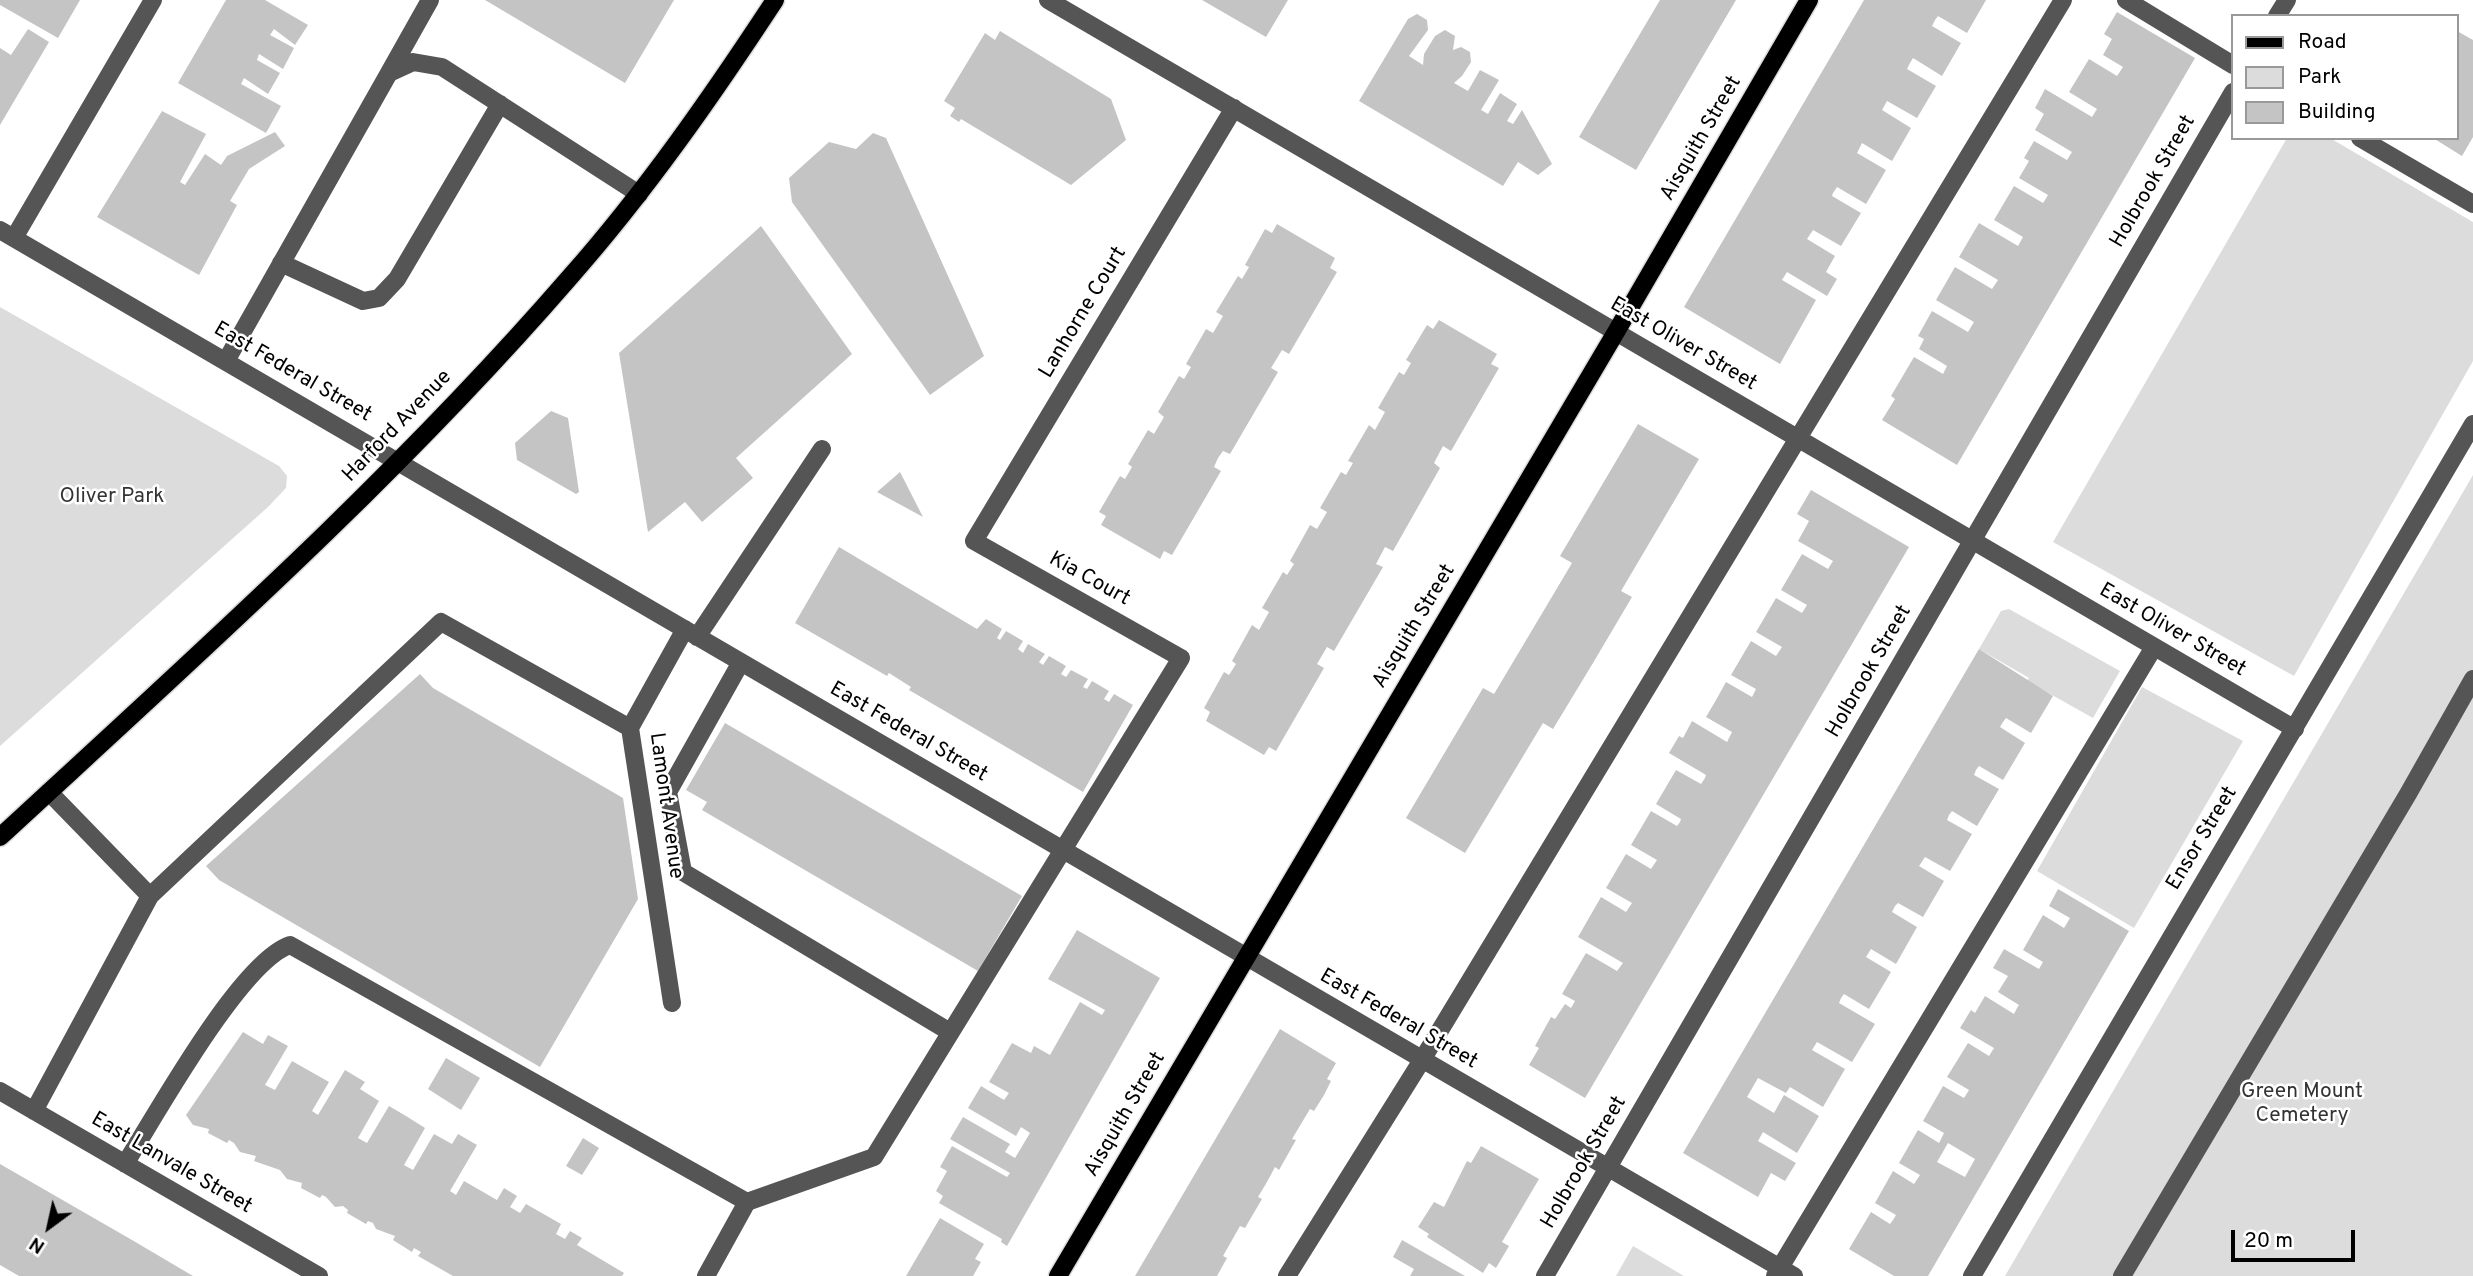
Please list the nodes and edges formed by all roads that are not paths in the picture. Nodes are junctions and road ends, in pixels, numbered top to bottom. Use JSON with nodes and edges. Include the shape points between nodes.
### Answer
{"nodes":[{"id":1,"x":153,"y":0,"type":"edge"},
{"id":2,"x":430,"y":0,"type":"edge"},
{"id":3,"x":775,"y":0,"type":"edge"},
{"id":4,"x":1048,"y":0,"type":"edge"},
{"id":5,"x":1809,"y":0,"type":"edge"},
{"id":6,"x":2063,"y":0,"type":"edge"},
{"id":7,"x":2126,"y":0,"type":"edge"},
{"id":8,"x":2232,"y":64,"type":"edge"},
{"id":9,"x":389,"y":73,"type":"junction"},
{"id":10,"x":2232,"y":94,"type":"edge"},
{"id":11,"x":500,"y":104,"type":"junction"},
{"id":12,"x":1234,"y":108,"type":"junction"},
{"id":13,"x":2363,"y":140,"type":"edge"},
{"id":14,"x":639,"y":194,"type":"junction"},
{"id":15,"x":2473,"y":204,"type":"edge"},
{"id":16,"x":7,"y":234,"type":"edge"},
{"id":17,"x":281,"y":263,"type":"junction"},
{"id":18,"x":1616,"y":332,"type":"junction"},
{"id":19,"x":226,"y":360,"type":"junction"},
{"id":20,"x":2473,"y":424,"type":"edge"},
{"id":21,"x":1797,"y":439,"type":"junction"},
{"id":22,"x":822,"y":449,"type":"dead end"},
{"id":23,"x":400,"y":462,"type":"junction"},
{"id":24,"x":974,"y":541,"type":"joint"},
{"id":25,"x":1972,"y":541,"type":"junction"},
{"id":26,"x":691,"y":633,"type":"junction"},
{"id":27,"x":2154,"y":647,"type":"junction"},
{"id":28,"x":741,"y":662,"type":"junction"},
{"id":29,"x":2473,"y":679,"type":"edge"},
{"id":30,"x":630,"y":728,"type":"junction"},
{"id":31,"x":2295,"y":729,"type":"junction"},
{"id":32,"x":49,"y":792,"type":"junction"},
{"id":33,"x":0,"y":837,"type":"edge"},
{"id":34,"x":1064,"y":851,"type":"junction"},
{"id":35,"x":150,"y":896,"type":"junction"},
{"id":36,"x":1245,"y":958,"type":"junction"},
{"id":37,"x":672,"y":1003,"type":"dead end"},
{"id":38,"x":950,"y":1032,"type":"junction"},
{"id":39,"x":1422,"y":1060,"type":"junction"},
{"id":40,"x":0,"y":1091,"type":"edge"},
{"id":41,"x":34,"y":1111,"type":"junction"},
{"id":42,"x":125,"y":1164,"type":"junction"},
{"id":43,"x":1608,"y":1168,"type":"junction"},
{"id":44,"x":747,"y":1202,"type":"junction"},
{"id":45,"x":1783,"y":1273,"type":"edge"},
{"id":46,"x":319,"y":1276,"type":"edge"},
{"id":47,"x":706,"y":1276,"type":"edge"},
{"id":48,"x":1058,"y":1276,"type":"edge"},
{"id":49,"x":1287,"y":1276,"type":"edge"},
{"id":50,"x":1545,"y":1276,"type":"edge"},
{"id":51,"x":1972,"y":1276,"type":"edge"},
{"id":52,"x":2122,"y":1276,"type":"edge"}],
"edges":[{"from":1,"to":16,"type":"street"},
{"from":2,"to":9,"type":"street"},
{"from":3,"to":14,"type":"main road","name":"Harford Avenue"},
{"from":4,"to":12,"type":"street","name":"East Oliver Street"},
{"from":5,"to":18,"type":"main road","name":"Aisquith Street"},
{"from":6,"to":21,"type":"street"},
{"from":7,"to":8,"type":"street"},
{"from":9,"to":11,"type":"street","via":[[413,62],[442,67]]},
{"from":9,"to":17,"type":"street"},
{"from":10,"to":25,"type":"street","name":"Holbrook Street"},
{"from":11,"to":14,"type":"street"},
{"from":11,"to":17,"type":"street","via":[[397,279],[379,298],[363,301]]},
{"from":12,"to":18,"type":"street","name":"East Oliver Street"},
{"from":12,"to":24,"type":"street","name":"Lanhorne Court"},
{"from":13,"to":15,"type":"street"},
{"from":14,"to":23,"type":"main road","name":"Harford Avenue","via":[[570,278]]},
{"from":16,"to":19,"type":"street","name":"East Federal Street"},
{"from":17,"to":19,"type":"street"},
{"from":18,"to":21,"type":"street","name":"East Oliver Street"},
{"from":18,"to":36,"type":"main road","name":"Aisquith Street"},
{"from":19,"to":23,"type":"street","name":"East Federal Street"},
{"from":20,"to":31,"type":"street","name":"Ensor Street"},
{"from":21,"to":25,"type":"street","name":"East Oliver Street"},
{"from":21,"to":39,"type":"street"},
{"from":22,"to":26,"type":"street","name":"Lamont Avenue"},
{"from":23,"to":26,"type":"street","name":"East Federal Street"},
{"from":23,"to":32,"type":"main road","name":"Harford Avenue"},
{"from":24,"to":34,"type":"street","name":"Kia Court","via":[[1181,658]]},
{"from":25,"to":27,"type":"street","name":"East Oliver Street"},
{"from":25,"to":43,"type":"street","name":"Holbrook Street"},
{"from":26,"to":28,"type":"street","name":"East Federal Street"},
{"from":26,"to":30,"type":"street","name":"Lamont Avenue"},
{"from":27,"to":31,"type":"street","name":"East Oliver Street"},
{"from":27,"to":45,"type":"street"},
{"from":28,"to":34,"type":"street","name":"East Federal Street"},
{"from":28,"to":38,"type":"street","via":[[668,792],[683,872]]},
{"from":29,"to":52,"type":"street"},
{"from":30,"to":35,"type":"street","via":[[442,622]]},
{"from":30,"to":37,"type":"street","name":"Lamont Avenue"},
{"from":31,"to":51,"type":"street","name":"Ensor Street"},
{"from":32,"to":33,"type":"main road","name":"Harford Avenue"},
{"from":32,"to":35,"type":"street"},
{"from":34,"to":36,"type":"street","name":"East Federal Street"},
{"from":34,"to":38,"type":"street"},
{"from":35,"to":41,"type":"street"},
{"from":36,"to":39,"type":"street","name":"East Federal Street"},
{"from":36,"to":48,"type":"main road","name":"Aisquith Street"},
{"from":38,"to":44,"type":"street","via":[[874,1157]]},
{"from":39,"to":43,"type":"street","name":"East Federal Street"},
{"from":39,"to":49,"type":"street"},
{"from":40,"to":41,"type":"street","name":"East Lanvale Street"},
{"from":41,"to":42,"type":"street","name":"East Lanvale Street"},
{"from":42,"to":44,"type":"street","via":[[234,993],[276,950],[290,945]]},
{"from":42,"to":46,"type":"street","name":"East Lanvale Street"},
{"from":43,"to":45,"type":"street","name":"East Federal Street"},
{"from":43,"to":50,"type":"street","name":"Holbrook Street"},
{"from":44,"to":47,"type":"street"}]}
